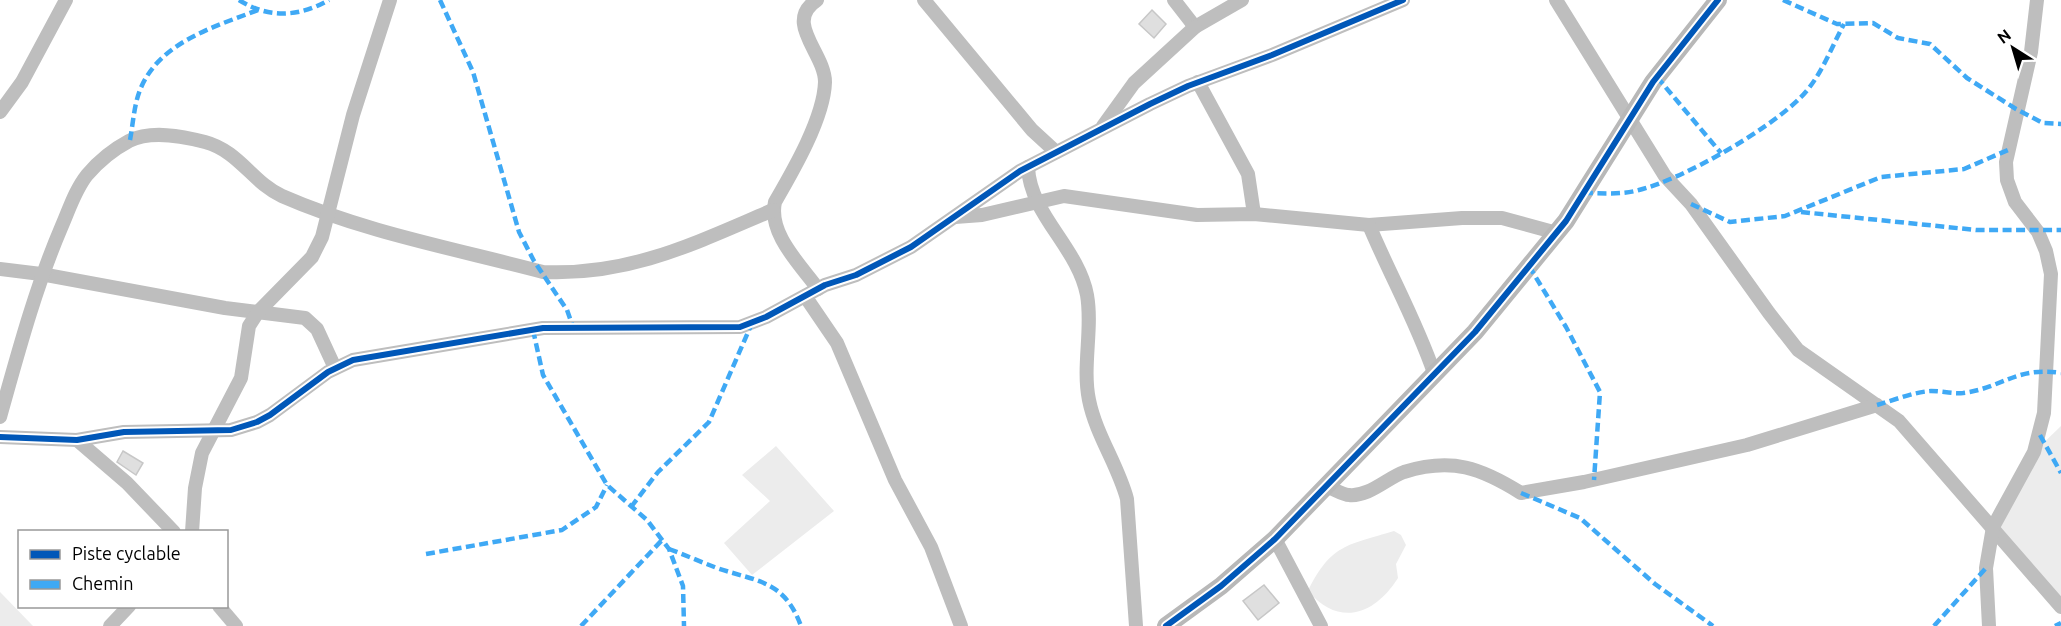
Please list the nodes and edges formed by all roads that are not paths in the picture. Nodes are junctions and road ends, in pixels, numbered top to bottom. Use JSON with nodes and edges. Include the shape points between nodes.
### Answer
{"nodes":[{"id":1,"x":66,"y":0,"type":"edge"},
{"id":2,"x":390,"y":0,"type":"edge"},
{"id":3,"x":817,"y":0,"type":"edge"},
{"id":4,"x":924,"y":0,"type":"edge"},
{"id":5,"x":1174,"y":0,"type":"edge"},
{"id":6,"x":1242,"y":0,"type":"edge"},
{"id":7,"x":1403,"y":0,"type":"edge"},
{"id":8,"x":1556,"y":0,"type":"edge"},
{"id":9,"x":1718,"y":0,"type":"edge"},
{"id":10,"x":2037,"y":0,"type":"edge"},
{"id":11,"x":1195,"y":27,"type":"junction"},
{"id":12,"x":1198,"y":82,"type":"junction"},
{"id":13,"x":0,"y":112,"type":"edge"},
{"id":14,"x":1629,"y":121,"type":"junction"},
{"id":15,"x":1100,"y":129,"type":"junction"},
{"id":16,"x":1056,"y":152,"type":"junction"},
{"id":17,"x":1028,"y":167,"type":"junction"},
{"id":18,"x":1037,"y":202,"type":"junction"},
{"id":19,"x":773,"y":210,"type":"junction"},
{"id":20,"x":327,"y":213,"type":"junction"},
{"id":21,"x":1254,"y":214,"type":"junction"},
{"id":22,"x":955,"y":218,"type":"junction"},
{"id":23,"x":1369,"y":225,"type":"junction"},
{"id":24,"x":1557,"y":233,"type":"junction"},
{"id":25,"x":0,"y":269,"type":"edge"},
{"id":26,"x":41,"y":274,"type":"junction"},
{"id":27,"x":818,"y":289,"type":"junction"},
{"id":28,"x":805,"y":296,"type":"junction"},
{"id":29,"x":258,"y":312,"type":"junction"},
{"id":30,"x":335,"y":368,"type":"junction"},
{"id":31,"x":1434,"y":374,"type":"junction"},
{"id":32,"x":1877,"y":405,"type":"junction"},
{"id":33,"x":0,"y":417,"type":"edge"},
{"id":34,"x":211,"y":432,"type":"junction"},
{"id":35,"x":0,"y":437,"type":"edge"},
{"id":36,"x":77,"y":440,"type":"junction"},
{"id":37,"x":1328,"y":487,"type":"junction"},
{"id":38,"x":1993,"y":527,"type":"junction"},
{"id":39,"x":173,"y":530,"type":"edge"},
{"id":40,"x":192,"y":530,"type":"edge"},
{"id":41,"x":1275,"y":539,"type":"junction"},
{"id":42,"x":2061,"y":607,"type":"edge"},
{"id":43,"x":127,"y":608,"type":"edge"},
{"id":44,"x":221,"y":608,"type":"edge"},
{"id":45,"x":1178,"y":621,"type":"edge"},
{"id":46,"x":110,"y":626,"type":"edge"},
{"id":47,"x":236,"y":626,"type":"edge"},
{"id":48,"x":961,"y":626,"type":"edge"},
{"id":49,"x":1136,"y":626,"type":"edge"},
{"id":50,"x":1166,"y":626,"type":"edge"},
{"id":51,"x":1321,"y":626,"type":"edge"},
{"id":52,"x":1989,"y":626,"type":"edge"}],
"edges":[{"from":1,"to":13,"type":"street","via":[[22,82]]},
{"from":2,"to":20,"type":"street"},
{"from":3,"to":19,"type":"street","via":[[802,17],[823,70],[823,93],[804,151]]},
{"from":4,"to":16,"type":"street","via":[[1032,130]]},
{"from":5,"to":11,"type":"street"},
{"from":6,"to":11,"type":"street"},
{"from":7,"to":12,"type":"street"},
{"from":8,"to":14,"type":"street"},
{"from":9,"to":14,"type":"street","via":[[1653,82]]},
{"from":10,"to":38,"type":"street","via":[[2031,52],[2006,162],[2015,202],[2038,232],[2051,274],[2044,413],[2034,452]]},
{"from":11,"to":15,"type":"street","via":[[1134,83]]},
{"from":12,"to":15,"type":"street"},
{"from":12,"to":21,"type":"street","via":[[1248,174]]},
{"from":14,"to":24,"type":"street"},
{"from":14,"to":32,"type":"street","via":[[1665,176],[1691,204],[1798,350]]},
{"from":15,"to":16,"type":"street"},
{"from":16,"to":17,"type":"street"},
{"from":17,"to":18,"type":"street"},
{"from":17,"to":22,"type":"street"},
{"from":18,"to":21,"type":"street","via":[[1064,196],[1197,215]]},
{"from":18,"to":22,"type":"street"},
{"from":18,"to":49,"type":"street","via":[[1062,238],[1087,294],[1089,399],[1127,499]]},
{"from":19,"to":20,"type":"street","via":[[667,255],[613,268],[561,273],[532,269]]},
{"from":19,"to":27,"type":"street","via":[[779,234]]},
{"from":20,"to":26,"type":"street","via":[[273,191],[220,148],[204,142],[147,135],[130,140],[87,176],[78,188]]},
{"from":20,"to":29,"type":"street","via":[[322,237],[312,257]]},
{"from":21,"to":23,"type":"street"},
{"from":22,"to":27,"type":"street","via":[[911,247]]},
{"from":23,"to":24,"type":"street","via":[[1484,217]]},
{"from":23,"to":31,"type":"street","via":[[1424,342]]},
{"from":24,"to":31,"type":"street"},
{"from":25,"to":26,"type":"street"},
{"from":26,"to":29,"type":"street"},
{"from":26,"to":33,"type":"street"},
{"from":27,"to":28,"type":"street"},
{"from":28,"to":30,"type":"street","via":[[740,327],[543,328],[369,356]]},
{"from":28,"to":48,"type":"street","via":[[837,343],[895,480],[931,547]]},
{"from":29,"to":30,"type":"street","via":[[305,318],[317,329]]},
{"from":29,"to":34,"type":"street","via":[[248,333],[241,378]]},
{"from":30,"to":34,"type":"street","via":[[257,422]]},
{"from":31,"to":37,"type":"street"},
{"from":32,"to":37,"type":"street","via":[[1747,445],[1521,493],[1491,473],[1448,464],[1403,472],[1369,491],[1350,496]]},
{"from":32,"to":38,"type":"street","via":[[1899,421]]},
{"from":34,"to":36,"type":"street","via":[[124,432]]},
{"from":34,"to":40,"type":"street","via":[[195,488]]},
{"from":35,"to":36,"type":"street"},
{"from":36,"to":39,"type":"street"},
{"from":37,"to":41,"type":"street"},
{"from":38,"to":42,"type":"street"},
{"from":38,"to":52,"type":"street","via":[[1986,568]]},
{"from":41,"to":45,"type":"street"},
{"from":41,"to":51,"type":"street"},
{"from":43,"to":46,"type":"street"},
{"from":44,"to":47,"type":"street"},
{"from":45,"to":50,"type":"street"}]}
